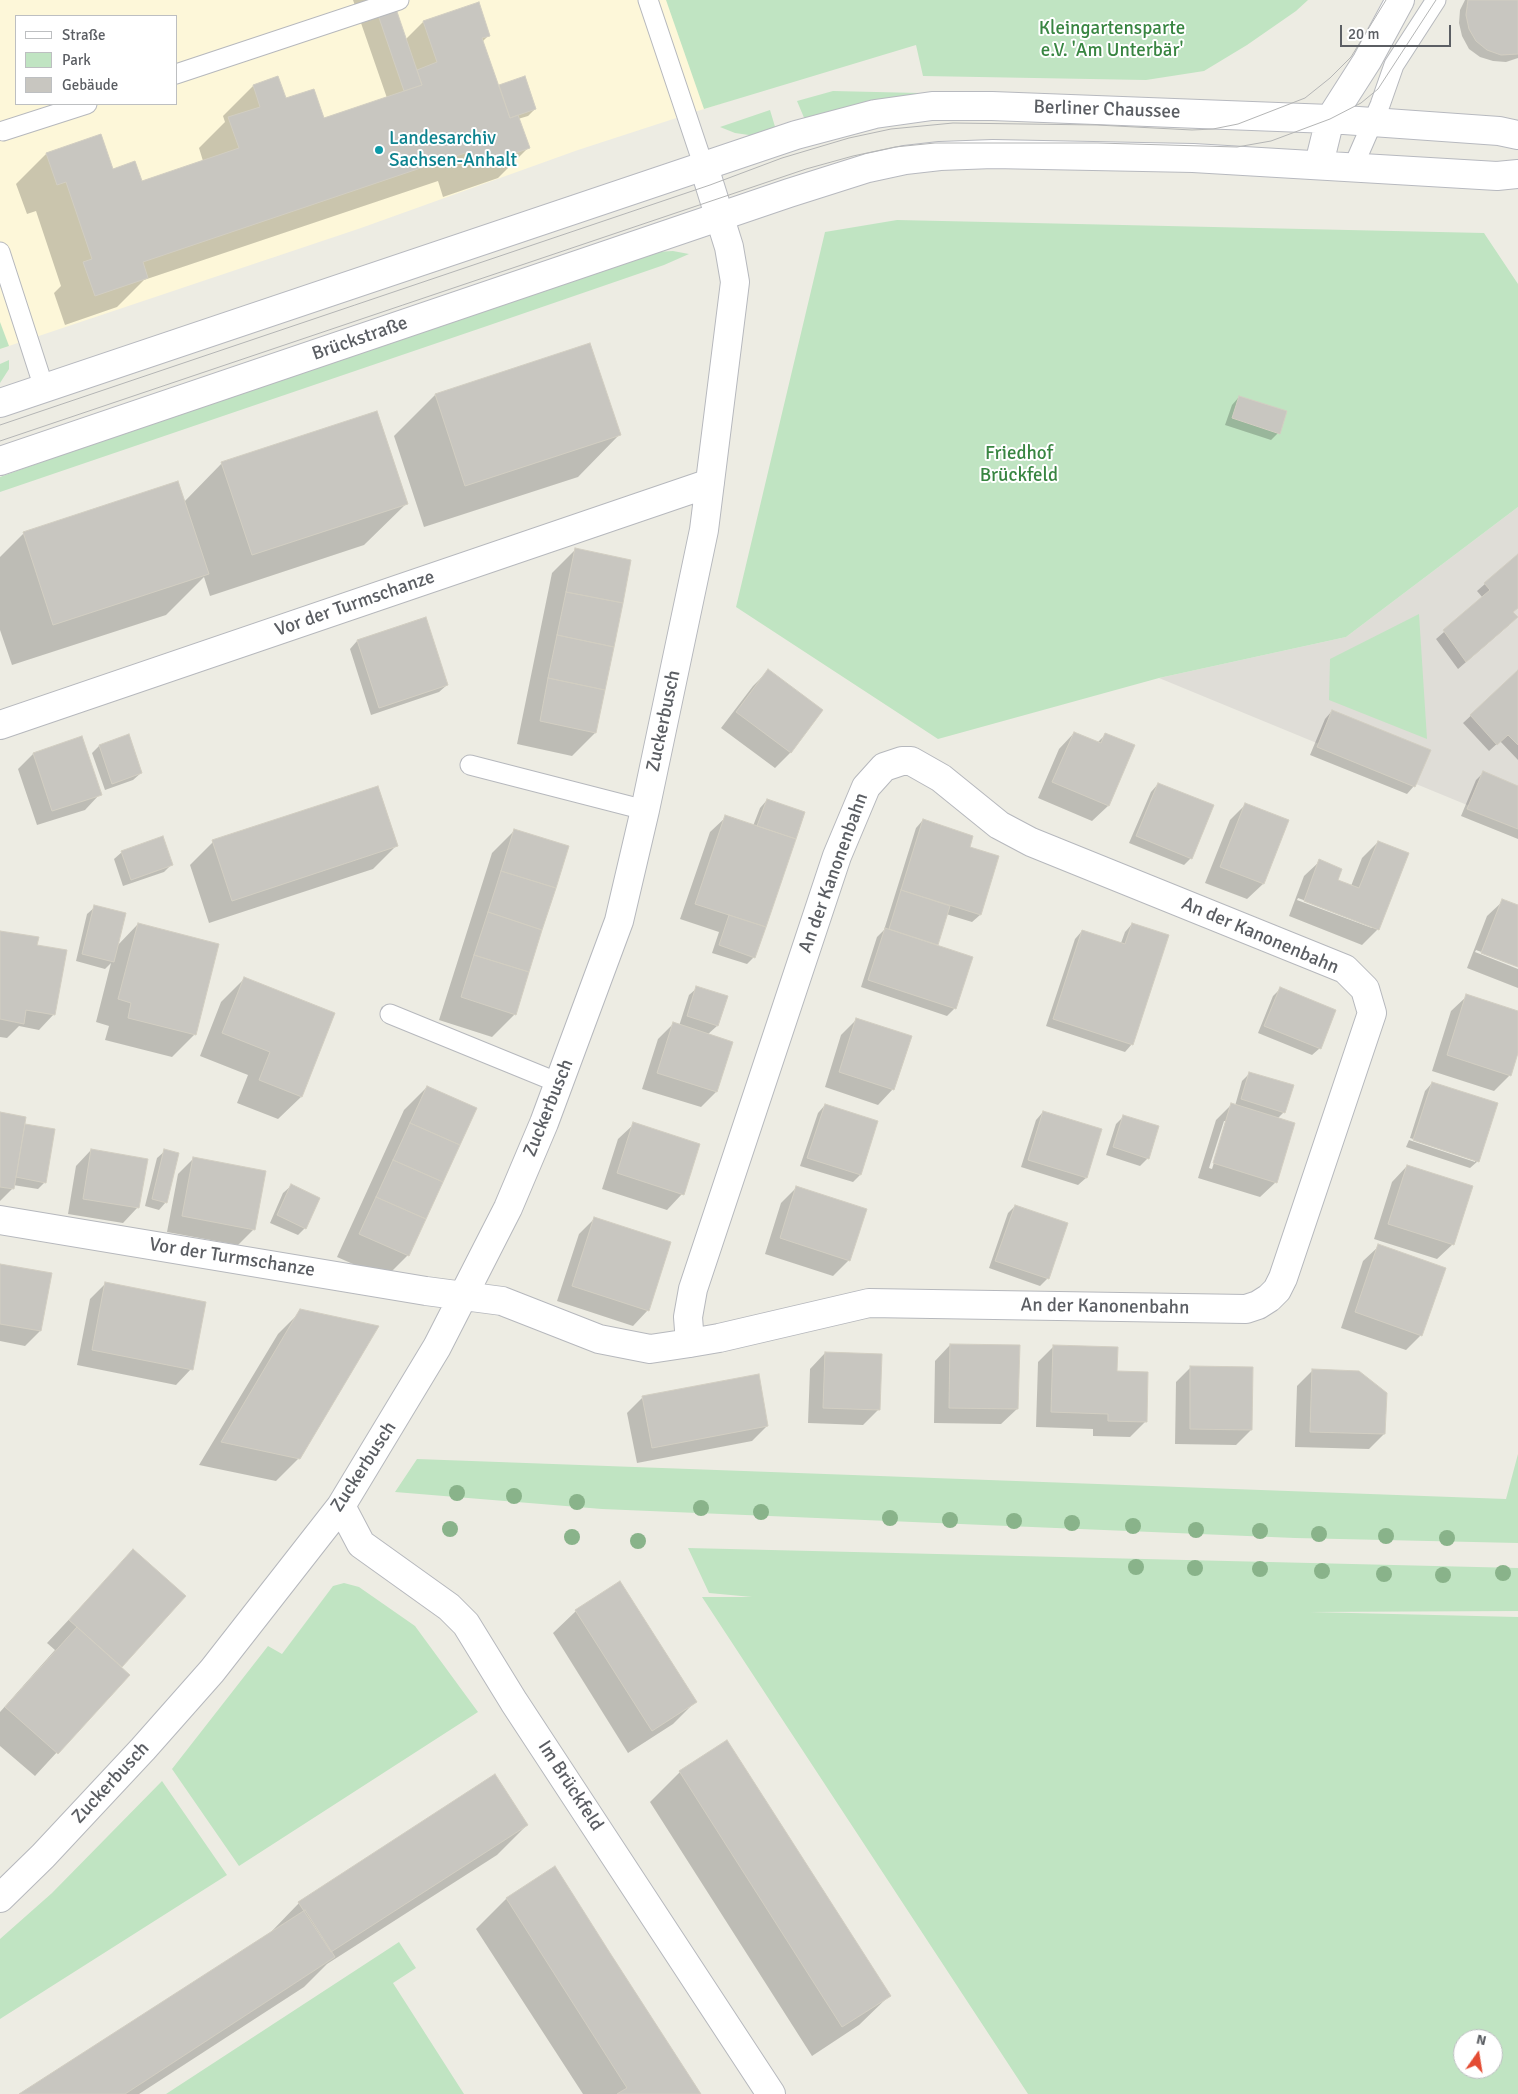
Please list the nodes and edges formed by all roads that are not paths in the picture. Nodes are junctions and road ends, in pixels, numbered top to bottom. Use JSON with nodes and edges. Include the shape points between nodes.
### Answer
{"nodes":[{"id":1,"x":399,"y":0,"type":"edge"},
{"id":2,"x":648,"y":0,"type":"edge"},
{"id":3,"x":1400,"y":0,"type":"edge"},
{"id":4,"x":1436,"y":0,"type":"edge"},
{"id":5,"x":178,"y":73,"type":"edge"},
{"id":6,"x":83,"y":105,"type":"edge"},
{"id":7,"x":1330,"y":119,"type":"junction"},
{"id":8,"x":1373,"y":122,"type":"junction"},
{"id":9,"x":1,"y":128,"type":"edge"},
{"id":10,"x":1518,"y":135,"type":"edge"},
{"id":11,"x":1319,"y":164,"type":"junction"},
{"id":12,"x":704,"y":167,"type":"junction"},
{"id":13,"x":1353,"y":167,"type":"junction"},
{"id":14,"x":1518,"y":174,"type":"edge"},
{"id":15,"x":721,"y":217,"type":"junction"},
{"id":16,"x":0,"y":252,"type":"edge"},
{"id":17,"x":44,"y":388,"type":"junction"},
{"id":18,"x":0,"y":403,"type":"edge"},
{"id":19,"x":0,"y":461,"type":"edge"},
{"id":20,"x":710,"y":483,"type":"junction"},
{"id":21,"x":0,"y":725,"type":"edge"},
{"id":22,"x":470,"y":765,"type":"dead end"},
{"id":23,"x":646,"y":810,"type":"junction"},
{"id":24,"x":390,"y":1014,"type":"dead end"},
{"id":25,"x":559,"y":1083,"type":"junction"},
{"id":26,"x":0,"y":1220,"type":"edge"},
{"id":27,"x":464,"y":1295,"type":"junction"},
{"id":28,"x":690,"y":1343,"type":"junction"},
{"id":29,"x":341,"y":1506,"type":"junction"},
{"id":30,"x":0,"y":1898,"type":"edge"},
{"id":31,"x":771,"y":2094,"type":"edge"}],
"edges":[{"from":1,"to":5,"type":"lane"},
{"from":2,"to":12,"type":"lane"},
{"from":3,"to":7,"type":"street"},
{"from":4,"to":8,"type":"lane","via":[[1394,65]]},
{"from":6,"to":9,"type":"lane"},
{"from":7,"to":8,"type":"street","name":"Berliner Chaussee"},
{"from":7,"to":11,"type":"street"},
{"from":7,"to":12,"type":"street","name":"Berliner Chaussee","via":[[932,106],[838,123]]},
{"from":8,"to":10,"type":"street","name":"Berliner Chaussee"},
{"from":8,"to":13,"type":"lane"},
{"from":11,"to":13,"type":"street"},
{"from":11,"to":15,"type":"street","via":[[1153,157],[940,156],[868,168]]},
{"from":12,"to":15,"type":"street","name":"Zuckerbusch"},
{"from":12,"to":17,"type":"street"},
{"from":13,"to":14,"type":"street","via":[[1497,176]]},
{"from":15,"to":19,"type":"street","name":"Brückstraße"},
{"from":15,"to":20,"type":"street","name":"Zuckerbusch","via":[[735,282]]},
{"from":16,"to":17,"type":"lane"},
{"from":17,"to":18,"type":"street"},
{"from":20,"to":21,"type":"street","name":"Vor der Turmschanze"},
{"from":20,"to":23,"type":"street","name":"Zuckerbusch","via":[[704,530]]},
{"from":22,"to":23,"type":"lane"},
{"from":23,"to":25,"type":"street","name":"Zuckerbusch","via":[[620,921]]},
{"from":24,"to":25,"type":"lane"},
{"from":25,"to":27,"type":"street","name":"Zuckerbusch","via":[[508,1208]]},
{"from":26,"to":27,"type":"street","name":"Vor der Turmschanze"},
{"from":27,"to":28,"type":"street","name":"An der Kanonenbahn","via":[[502,1301],[599,1339],[633,1347],[650,1349]]},
{"from":27,"to":29,"type":"street","name":"Zuckerbusch","via":[[406,1400]]},
{"from":28,"to":28,"type":"street","name":"An der Kanonenbahn","via":[[869,1304],[1219,1310],[1258,1305],[1277,1290],[1283,1278],[1372,1013],[1365,989],[1345,969],[1030,842],[1000,825],[941,778],[911,761],[884,767],[866,787],[837,856],[693,1288],[688,1317]]},
{"from":29,"to":30,"type":"street","name":"Zuckerbusch","via":[[212,1671],[143,1749]]},
{"from":29,"to":31,"type":"street","name":"Im Brückfeld","via":[[361,1544],[449,1607],[466,1624]]}]}
